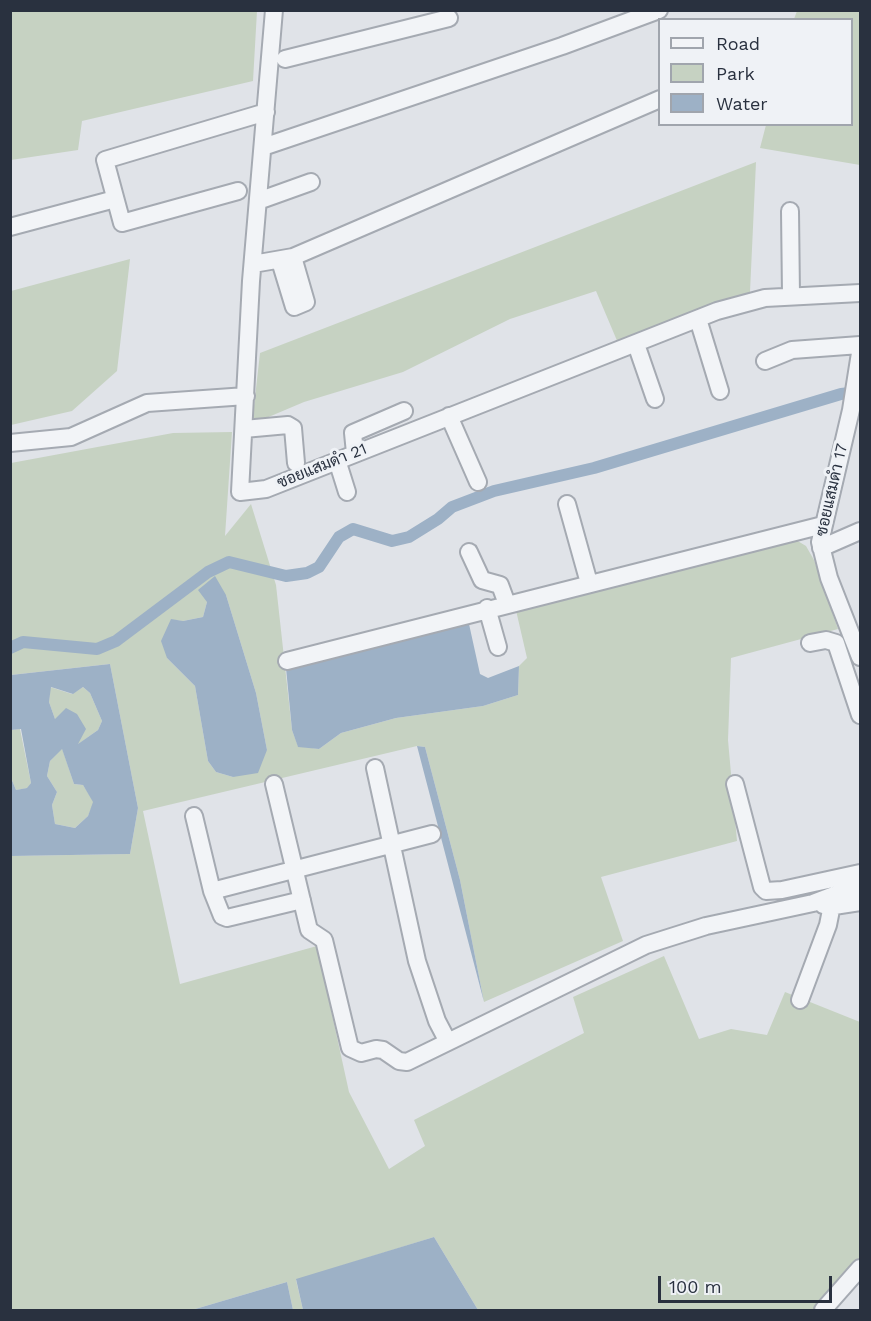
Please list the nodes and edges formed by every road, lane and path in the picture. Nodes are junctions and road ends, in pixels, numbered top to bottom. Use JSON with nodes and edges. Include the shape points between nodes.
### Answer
{"nodes":[{"id":1,"x":274,"y":10,"type":"edge"},
{"id":2,"x":659,"y":10,"type":"edge"},
{"id":3,"x":448,"y":18,"type":"dead end"},
{"id":4,"x":277,"y":61,"type":"junction"},
{"id":5,"x":658,"y":100,"type":"edge"},
{"id":6,"x":266,"y":112,"type":"junction"},
{"id":7,"x":263,"y":147,"type":"junction"},
{"id":8,"x":311,"y":182,"type":"dead end"},
{"id":9,"x":238,"y":191,"type":"dead end"},
{"id":10,"x":115,"y":199,"type":"junction"},
{"id":11,"x":258,"y":201,"type":"junction"},
{"id":12,"x":790,"y":211,"type":"dead end"},
{"id":13,"x":10,"y":227,"type":"edge"},
{"id":14,"x":253,"y":264,"type":"junction"},
{"id":15,"x":861,"y":293,"type":"edge"},
{"id":16,"x":791,"y":296,"type":"junction"},
{"id":17,"x":698,"y":318,"type":"junction"},
{"id":18,"x":636,"y":344,"type":"junction"},
{"id":19,"x":861,"y":345,"type":"edge"},
{"id":20,"x":859,"y":360,"type":"edge"},
{"id":21,"x":765,"y":361,"type":"dead end"},
{"id":22,"x":720,"y":391,"type":"dead end"},
{"id":23,"x":246,"y":396,"type":"junction"},
{"id":24,"x":655,"y":399,"type":"dead end"},
{"id":25,"x":404,"y":411,"type":"dead end"},
{"id":26,"x":449,"y":416,"type":"junction"},
{"id":27,"x":244,"y":429,"type":"junction"},
{"id":28,"x":10,"y":443,"type":"edge"},
{"id":29,"x":355,"y":453,"type":"junction"},
{"id":30,"x":337,"y":460,"type":"junction"},
{"id":31,"x":296,"y":463,"type":"dead end"},
{"id":32,"x":478,"y":482,"type":"dead end"},
{"id":33,"x":347,"y":492,"type":"dead end"},
{"id":34,"x":567,"y":504,"type":"dead end"},
{"id":35,"x":823,"y":525,"type":"junction"},
{"id":36,"x":861,"y":531,"type":"edge"},
{"id":37,"x":821,"y":548,"type":"junction"},
{"id":38,"x":469,"y":552,"type":"dead end"},
{"id":39,"x":589,"y":583,"type":"junction"},
{"id":40,"x":507,"y":603,"type":"junction"},
{"id":41,"x":487,"y":608,"type":"junction"},
{"id":42,"x":810,"y":643,"type":"dead end"},
{"id":43,"x":498,"y":647,"type":"dead end"},
{"id":44,"x":861,"y":657,"type":"edge"},
{"id":45,"x":287,"y":661,"type":"dead end"},
{"id":46,"x":861,"y":715,"type":"edge"},
{"id":47,"x":375,"y":768,"type":"dead end"},
{"id":48,"x":274,"y":784,"type":"dead end"},
{"id":49,"x":735,"y":784,"type":"dead end"},
{"id":50,"x":195,"y":816,"type":"dead end"},
{"id":51,"x":432,"y":834,"type":"dead end"},
{"id":52,"x":391,"y":845,"type":"junction"},
{"id":53,"x":294,"y":869,"type":"junction"},
{"id":54,"x":861,"y":873,"type":"edge"},
{"id":55,"x":861,"y":889,"type":"edge"},
{"id":56,"x":212,"y":891,"type":"junction"},
{"id":57,"x":302,"y":900,"type":"junction"},
{"id":58,"x":834,"y":901,"type":"junction"},
{"id":59,"x":861,"y":902,"type":"edge"},
{"id":60,"x":800,"y":1000,"type":"dead end"},
{"id":61,"x":448,"y":1042,"type":"junction"},
{"id":62,"x":861,"y":1268,"type":"edge"},
{"id":63,"x":823,"y":1311,"type":"edge"}],
"edges":[{"from":1,"to":4,"type":"street","name":"ซอยแสมดำ 21"},
{"from":2,"to":7,"type":"street"},
{"from":3,"to":4,"type":"street"},
{"from":4,"to":6,"type":"street","name":"ซอยแสมดำ 21"},
{"from":5,"to":14,"type":"street","via":[[287,259]]},
{"from":6,"to":7,"type":"street","name":"ซอยแสมดำ 21"},
{"from":6,"to":10,"type":"street","via":[[107,158]]},
{"from":7,"to":11,"type":"street","name":"ซอยแสมดำ 21"},
{"from":8,"to":11,"type":"street"},
{"from":9,"to":10,"type":"street","via":[[123,223]]},
{"from":10,"to":13,"type":"street"},
{"from":11,"to":14,"type":"street","name":"ซอยแสมดำ 21"},
{"from":12,"to":16,"type":"street"},
{"from":14,"to":23,"type":"street","name":"ซอยแสมดำ 21"},
{"from":15,"to":16,"type":"street","name":"ซอยแสมดำ 21"},
{"from":16,"to":17,"type":"street","name":"ซอยแสมดำ 21","via":[[765,298]]},
{"from":17,"to":18,"type":"street","name":"ซอยแสมดำ 21"},
{"from":17,"to":22,"type":"street"},
{"from":18,"to":24,"type":"street"},
{"from":18,"to":26,"type":"street","name":"ซอยแสมดำ 21"},
{"from":19,"to":21,"type":"street","via":[[792,350]]},
{"from":20,"to":35,"type":"street","name":"ซอยแสมดำ 17"},
{"from":23,"to":27,"type":"street","name":"ซอยแสมดำ 21"},
{"from":23,"to":28,"type":"street","via":[[147,403],[71,437]]},
{"from":25,"to":29,"type":"street","via":[[353,433]]},
{"from":26,"to":29,"type":"street","name":"ซอยแสมดำ 21"},
{"from":26,"to":32,"type":"street"},
{"from":27,"to":30,"type":"street","name":"ซอยแสมดำ 21","via":[[240,492],[258,492]]},
{"from":27,"to":31,"type":"street","via":[[288,425],[293,428]]},
{"from":29,"to":30,"type":"street","name":"ซอยแสมดำ 21"},
{"from":30,"to":33,"type":"street"},
{"from":34,"to":39,"type":"street"},
{"from":35,"to":37,"type":"street","name":"ซอยแสมดำ 17"},
{"from":35,"to":39,"type":"street"},
{"from":36,"to":37,"type":"street"},
{"from":37,"to":44,"type":"street","name":"ซอยแสมดำ 17"},
{"from":38,"to":40,"type":"street","via":[[482,580],[500,585]]},
{"from":39,"to":40,"type":"street"},
{"from":40,"to":41,"type":"street"},
{"from":41,"to":43,"type":"street"},
{"from":41,"to":45,"type":"street"},
{"from":42,"to":46,"type":"street","via":[[836,643]]},
{"from":47,"to":52,"type":"street"},
{"from":48,"to":53,"type":"street"},
{"from":49,"to":54,"type":"street","via":[[766,891]]},
{"from":50,"to":56,"type":"street"},
{"from":51,"to":52,"type":"street"},
{"from":52,"to":53,"type":"street"},
{"from":52,"to":61,"type":"street","via":[[417,961]]},
{"from":53,"to":56,"type":"street"},
{"from":53,"to":57,"type":"street"},
{"from":55,"to":58,"type":"street"},
{"from":56,"to":57,"type":"street","via":[[219,911],[227,918]]},
{"from":57,"to":61,"type":"street","via":[[309,930],[324,940],[353,1052],[383,1050],[407,1062]]},
{"from":58,"to":59,"type":"street"},
{"from":58,"to":60,"type":"street"},
{"from":58,"to":61,"type":"street","via":[[706,926],[646,945]]},
{"from":62,"to":63,"type":"street"}]}
